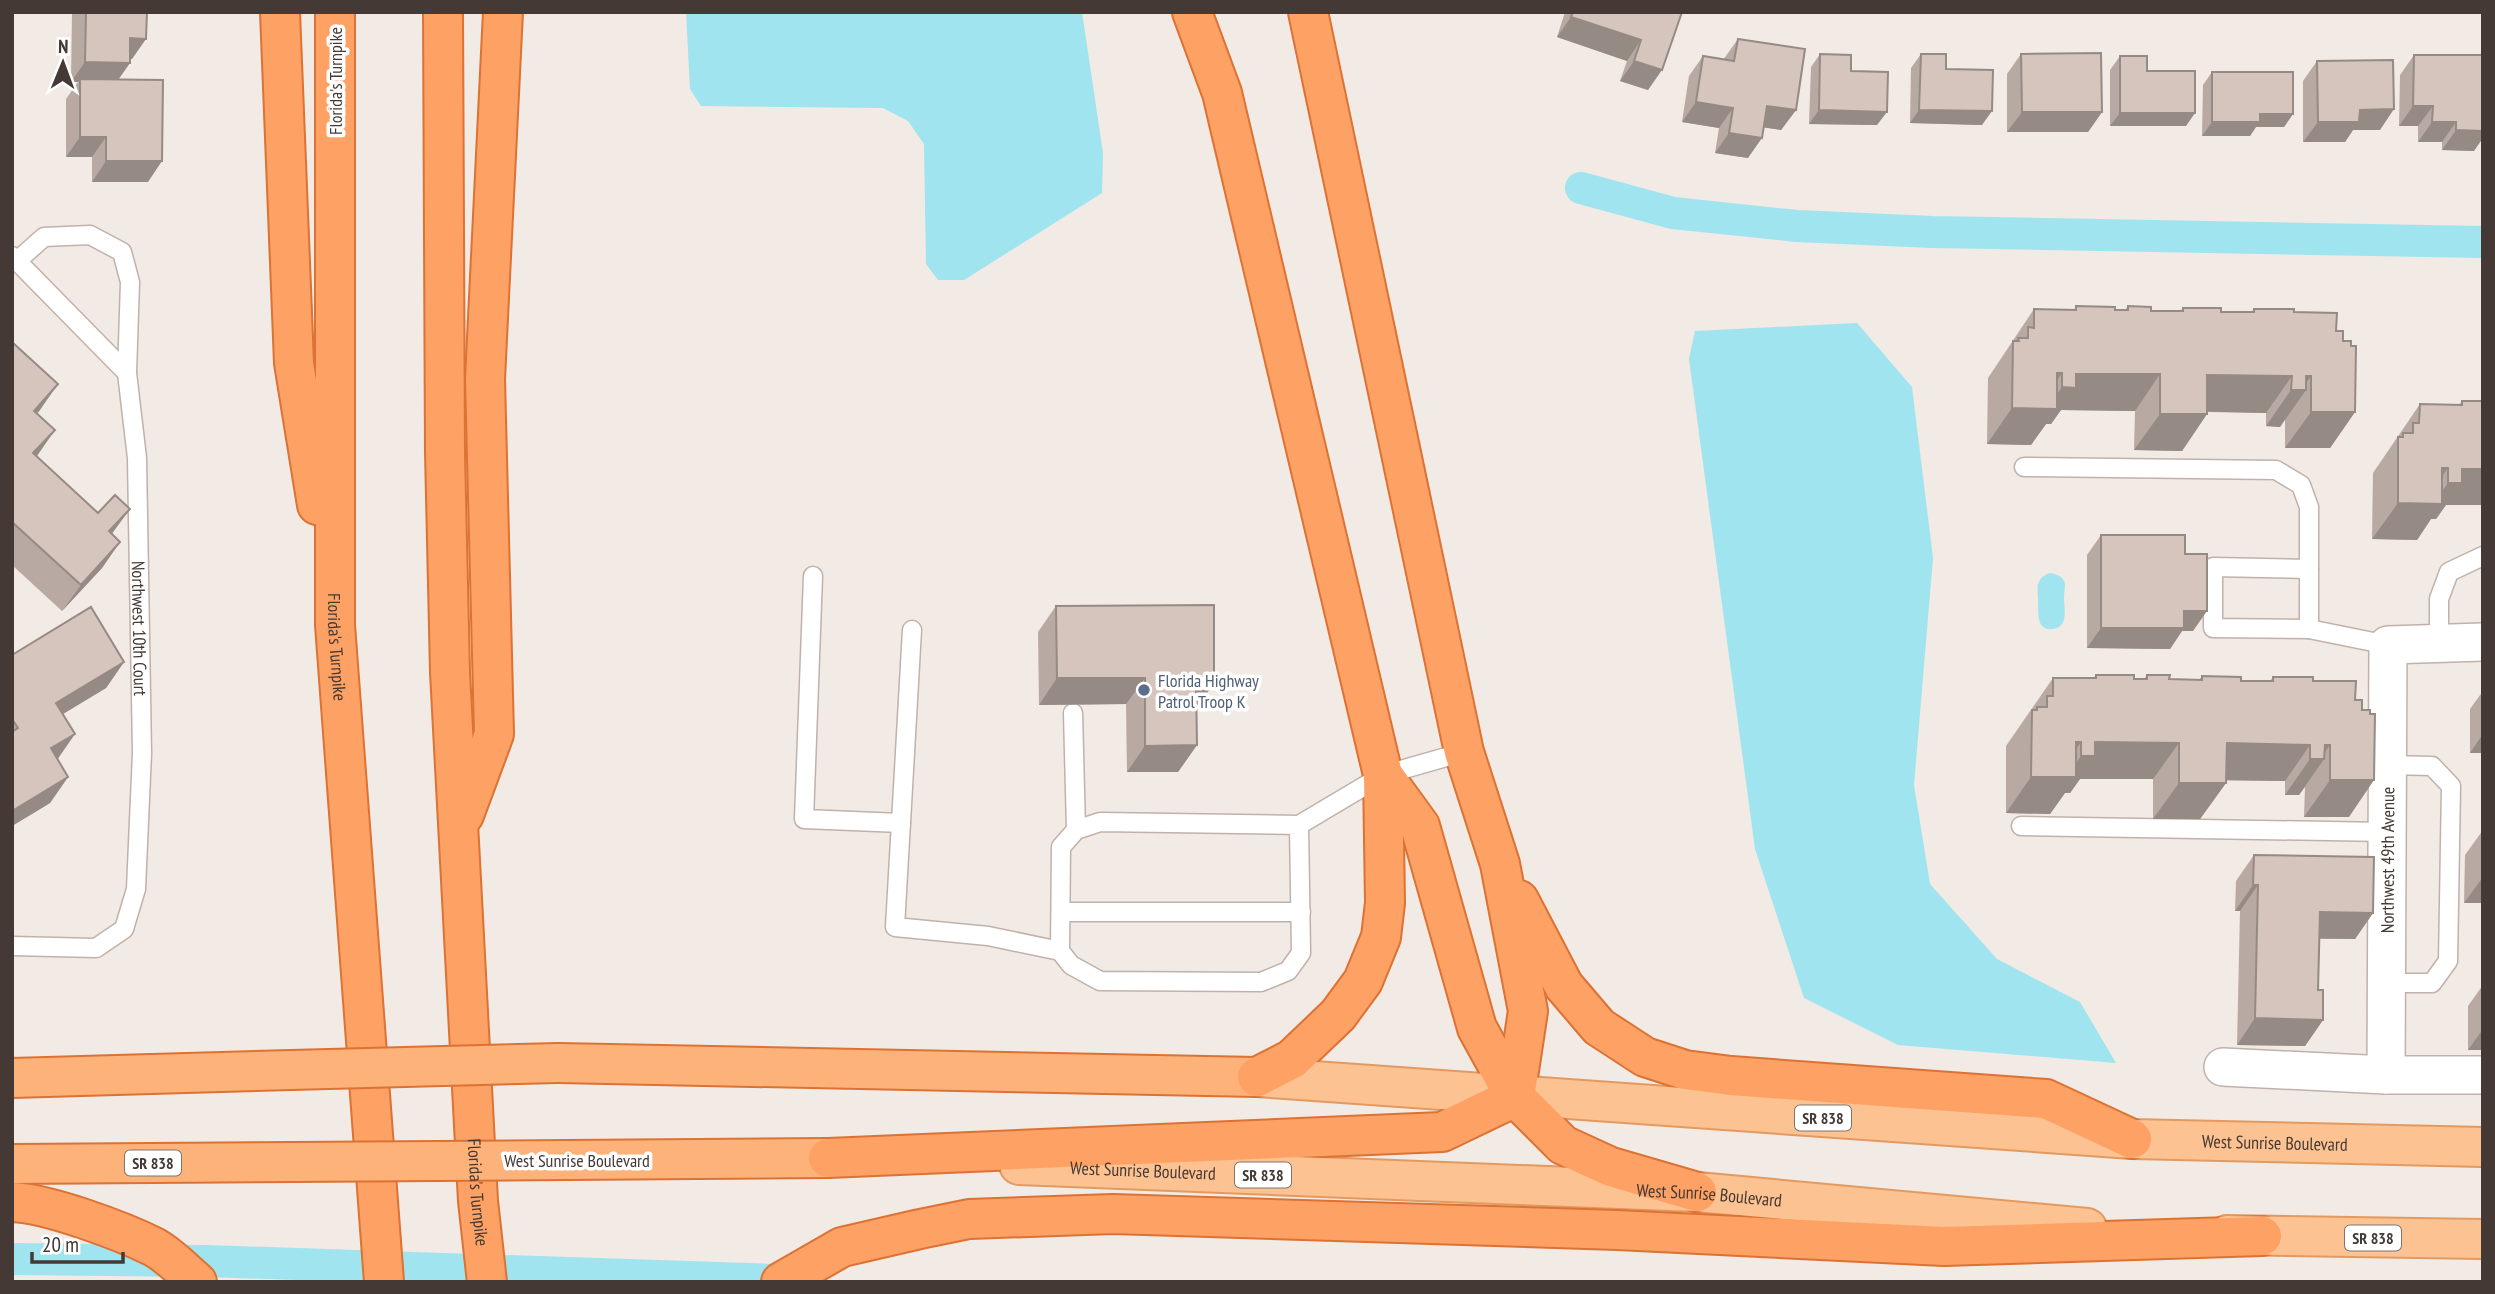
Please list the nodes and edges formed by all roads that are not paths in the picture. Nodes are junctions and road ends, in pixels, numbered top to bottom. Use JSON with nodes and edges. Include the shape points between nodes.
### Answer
{"nodes":[{"id":1,"x":280,"y":12,"type":"edge"},
{"id":2,"x":335,"y":12,"type":"edge"},
{"id":3,"x":443,"y":12,"type":"edge"},
{"id":4,"x":502,"y":12,"type":"edge"},
{"id":5,"x":1192,"y":12,"type":"edge"},
{"id":6,"x":1218,"y":12,"type":"edge"},
{"id":7,"x":1308,"y":12,"type":"edge"},
{"id":8,"x":1222,"y":93,"type":"junction"},
{"id":9,"x":15,"y":258,"type":"edge"},
{"id":10,"x":127,"y":373,"type":"junction"},
{"id":11,"x":2024,"y":467,"type":"dead end"},
{"id":12,"x":2483,"y":556,"type":"edge"},
{"id":13,"x":2309,"y":569,"type":"junction"},
{"id":14,"x":813,"y":576,"type":"dead end"},
{"id":15,"x":335,"y":625,"type":"junction"},
{"id":16,"x":2309,"y":629,"type":"junction"},
{"id":17,"x":912,"y":630,"type":"dead end"},
{"id":18,"x":2439,"y":642,"type":"junction"},
{"id":19,"x":2483,"y":642,"type":"edge"},
{"id":20,"x":2388,"y":645,"type":"junction"},
{"id":21,"x":1073,"y":713,"type":"dead end"},
{"id":22,"x":1464,"y":752,"type":"junction"},
{"id":23,"x":2386,"y":765,"type":"junction"},
{"id":24,"x":1383,"y":775,"type":"junction"},
{"id":25,"x":901,"y":823,"type":"junction"},
{"id":26,"x":1299,"y":825,"type":"junction"},
{"id":27,"x":2021,"y":826,"type":"dead end"},
{"id":28,"x":458,"y":830,"type":"junction"},
{"id":29,"x":1076,"y":830,"type":"junction"},
{"id":30,"x":2386,"y":832,"type":"junction"},
{"id":31,"x":1500,"y":864,"type":"junction"},
{"id":32,"x":1061,"y":912,"type":"junction"},
{"id":33,"x":1301,"y":912,"type":"junction"},
{"id":34,"x":12,"y":946,"type":"edge"},
{"id":35,"x":1060,"y":951,"type":"junction"},
{"id":36,"x":2386,"y":983,"type":"junction"},
{"id":37,"x":2223,"y":1067,"type":"dead end"},
{"id":38,"x":2386,"y":1074,"type":"junction"},
{"id":39,"x":2483,"y":1075,"type":"edge"},
{"id":40,"x":12,"y":1077,"type":"edge"},
{"id":41,"x":1257,"y":1077,"type":"junction"},
{"id":42,"x":1515,"y":1097,"type":"junction"},
{"id":43,"x":2132,"y":1139,"type":"junction"},
{"id":44,"x":2483,"y":1147,"type":"edge"},
{"id":45,"x":828,"y":1158,"type":"junction"},
{"id":46,"x":12,"y":1164,"type":"edge"},
{"id":47,"x":1697,"y":1192,"type":"junction"},
{"id":48,"x":12,"y":1202,"type":"edge"},
{"id":49,"x":2262,"y":1237,"type":"junction"},
{"id":50,"x":2483,"y":1239,"type":"edge"},
{"id":51,"x":197,"y":1282,"type":"edge"},
{"id":52,"x":384,"y":1282,"type":"edge"},
{"id":53,"x":487,"y":1282,"type":"edge"},
{"id":54,"x":781,"y":1282,"type":"edge"}],
"edges":[{"from":1,"to":15,"type":"highway","via":[[294,363]]},
{"from":2,"to":15,"type":"highway","name":"Florida's Turnpike"},
{"from":3,"to":28,"type":"highway","name":"Florida's Turnpike","via":[[445,452]]},
{"from":4,"to":28,"type":"highway","via":[[485,379],[494,734]]},
{"from":5,"to":8,"type":"highway"},
{"from":6,"to":8,"type":"highway"},
{"from":7,"to":22,"type":"highway"},
{"from":8,"to":24,"type":"highway"},
{"from":9,"to":10,"type":"lane"},
{"from":9,"to":10,"type":"lane","name":"Northwest 10th Court","via":[[44,237],[90,235],[122,252],[130,282]]},
{"from":10,"to":34,"type":"lane","name":"Northwest 10th Court","via":[[137,458],[142,753],[136,890],[124,929],[96,948]]},
{"from":11,"to":13,"type":"lane","via":[[2276,470],[2301,485],[2309,507]]},
{"from":12,"to":18,"type":"lane","via":[[2449,572],[2439,599]]},
{"from":13,"to":16,"type":"lane"},
{"from":13,"to":16,"type":"lane","via":[[2213,567],[2213,628]]},
{"from":14,"to":25,"type":"lane","via":[[804,819]]},
{"from":15,"to":52,"type":"highway","name":"Florida's Turnpike"},
{"from":16,"to":20,"type":"lane"},
{"from":17,"to":25,"type":"lane"},
{"from":18,"to":19,"type":"street"},
{"from":18,"to":20,"type":"street"},
{"from":20,"to":23,"type":"street","name":"Northwest 49th Avenue"},
{"from":21,"to":29,"type":"lane"},
{"from":22,"to":24,"type":"lane"},
{"from":22,"to":31,"type":"highway"},
{"from":23,"to":30,"type":"street","name":"Northwest 49th Avenue"},
{"from":23,"to":36,"type":"lane","via":[[2432,766],[2451,786],[2448,961],[2432,983]]},
{"from":24,"to":26,"type":"lane"},
{"from":24,"to":41,"type":"highway","via":[[1385,903],[1381,937],[1363,981],[1338,1015],[1292,1059]]},
{"from":24,"to":42,"type":"highway","via":[[1420,825],[1477,1028]]},
{"from":25,"to":35,"type":"lane","via":[[895,927],[988,936]]},
{"from":26,"to":29,"type":"lane","via":[[1100,822]]},
{"from":26,"to":33,"type":"lane"},
{"from":27,"to":30,"type":"lane"},
{"from":28,"to":53,"type":"highway","name":"Florida's Turnpike","via":[[478,1201]]},
{"from":29,"to":32,"type":"lane","via":[[1062,847]]},
{"from":30,"to":36,"type":"street","name":"Northwest 49th Avenue"},
{"from":31,"to":42,"type":"highway","via":[[1528,1011]]},
{"from":31,"to":43,"type":"highway","via":[[1564,986],[1599,1027],[1645,1056],[1685,1070],[1731,1076],[2046,1099]]},
{"from":32,"to":33,"type":"lane"},
{"from":32,"to":35,"type":"lane"},
{"from":33,"to":35,"type":"lane","via":[[1301,953],[1288,971],[1261,982],[1100,982],[1071,965]]},
{"from":36,"to":38,"type":"street","name":"Northwest 49th Avenue"},
{"from":37,"to":38,"type":"street"},
{"from":38,"to":39,"type":"street"},
{"from":40,"to":41,"type":"highway","name":"West Sunrise Boulevard","number":"SR 838","bridge":true,"via":[[558,1063]]},
{"from":41,"to":42,"type":"main road","name":"West Sunrise Boulevard","number":"SR 838"},
{"from":42,"to":43,"type":"main road","name":"West Sunrise Boulevard","number":"SR 838"},
{"from":42,"to":45,"type":"highway","via":[[1442,1132]]},
{"from":42,"to":47,"type":"highway","via":[[1563,1144],[1611,1167]]},
{"from":43,"to":44,"type":"main road","name":"West Sunrise Boulevard","number":"SR 838"},
{"from":45,"to":46,"type":"highway","name":"West Sunrise Boulevard","number":"SR 838","bridge":true},
{"from":45,"to":47,"type":"main road","name":"West Sunrise Boulevard","number":"SR 838"},
{"from":47,"to":49,"type":"main road","name":"West Sunrise Boulevard","number":"SR 838","via":[[2053,1226]]},
{"from":48,"to":51,"type":"highway","via":[[81,1219],[156,1248]]},
{"from":49,"to":50,"type":"main road","name":"West Sunrise Boulevard","number":"SR 838"},
{"from":49,"to":54,"type":"highway","via":[[1944,1246],[1113,1214],[969,1219],[842,1247]]}]}
